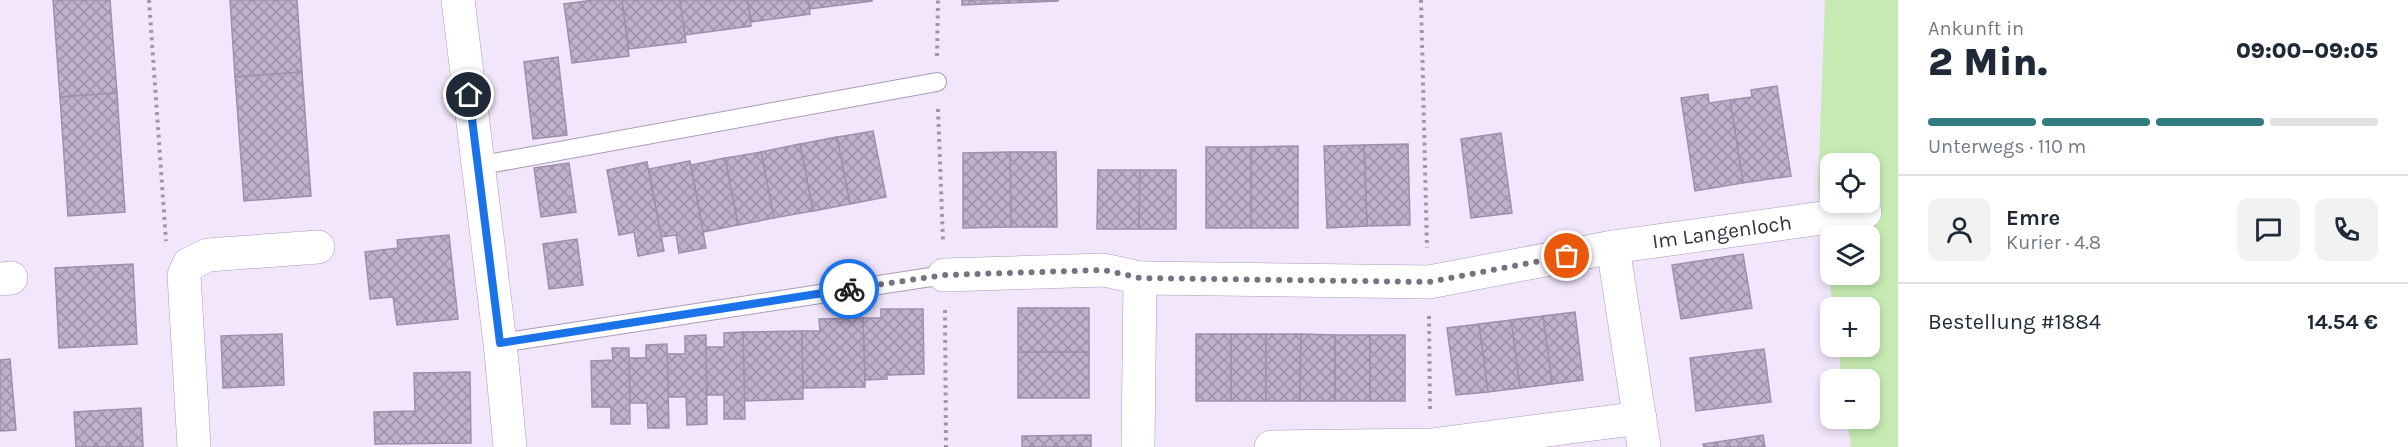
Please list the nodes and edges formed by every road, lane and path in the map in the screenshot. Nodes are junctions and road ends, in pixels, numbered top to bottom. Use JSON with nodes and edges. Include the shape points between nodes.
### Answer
{"nodes":[{"id":1,"x":149,"y":0,"type":"edge"},
{"id":2,"x":458,"y":0,"type":"edge"},
{"id":3,"x":938,"y":0,"type":"edge"},
{"id":4,"x":1421,"y":0,"type":"edge"},
{"id":5,"x":937,"y":82,"type":"junction"},
{"id":6,"x":477,"y":166,"type":"junction"},
{"id":7,"x":1858,"y":213,"type":"edge"},
{"id":8,"x":318,"y":247,"type":"dead end"},
{"id":9,"x":1613,"y":247,"type":"junction"},
{"id":10,"x":184,"y":275,"type":"junction"},
{"id":11,"x":944,"y":275,"type":"junction"},
{"id":12,"x":1140,"y":278,"type":"junction"},
{"id":13,"x":1429,"y":282,"type":"junction"},
{"id":14,"x":500,"y":343,"type":"junction"},
{"id":15,"x":1642,"y":432,"type":"edge"},
{"id":16,"x":1431,"y":445,"type":"junction"},
{"id":17,"x":194,"y":447,"type":"edge"},
{"id":18,"x":510,"y":447,"type":"edge"},
{"id":19,"x":946,"y":447,"type":"edge"},
{"id":20,"x":1138,"y":447,"type":"edge"},
{"id":21,"x":1270,"y":447,"type":"edge"}],
"edges":[{"from":1,"to":10,"type":"path","via":[[164,238]]},
{"from":2,"to":6,"type":"street"},
{"from":3,"to":5,"type":"path"},
{"from":4,"to":13,"type":"path"},
{"from":5,"to":6,"type":"lane"},
{"from":5,"to":11,"type":"path"},
{"from":6,"to":14,"type":"street"},
{"from":7,"to":9,"type":"street","name":"Im Langenloch"},
{"from":8,"to":10,"type":"street","via":[[208,255],[189,264]]},
{"from":9,"to":13,"type":"street","name":"Im Langenloch"},
{"from":9,"to":15,"type":"street"},
{"from":10,"to":17,"type":"street"},
{"from":11,"to":12,"type":"street","name":"Im Langenloch","via":[[1104,270]]},
{"from":11,"to":14,"type":"lane"},
{"from":11,"to":19,"type":"path"},
{"from":12,"to":13,"type":"street","name":"Im Langenloch"},
{"from":12,"to":20,"type":"street"},
{"from":13,"to":16,"type":"path"},
{"from":14,"to":18,"type":"street"},
{"from":15,"to":16,"type":"street"},
{"from":16,"to":21,"type":"street"}]}
